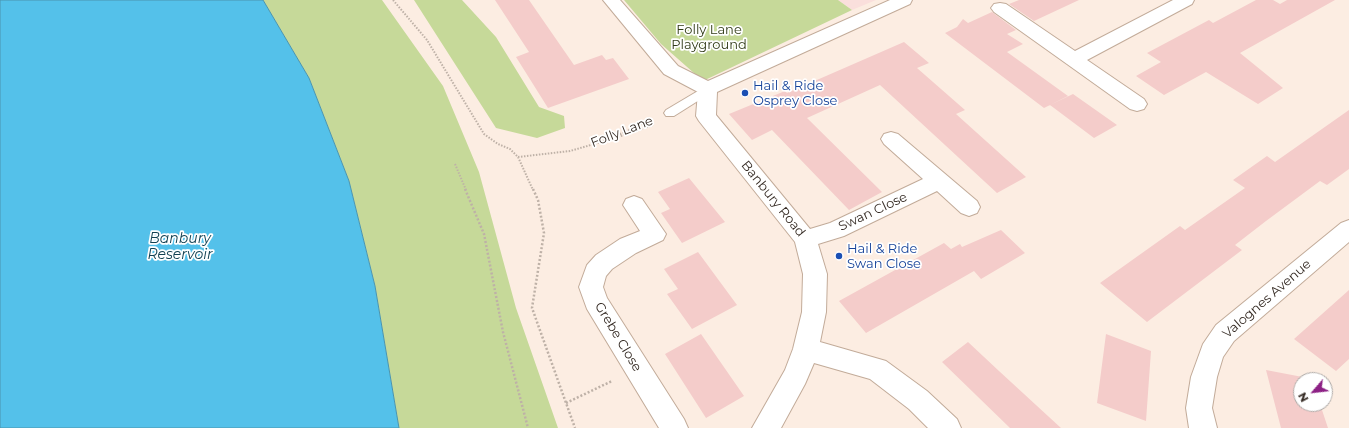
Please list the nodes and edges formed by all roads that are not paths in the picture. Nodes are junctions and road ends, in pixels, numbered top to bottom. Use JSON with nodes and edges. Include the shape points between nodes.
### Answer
{"nodes":[{"id":1,"x":611,"y":0,"type":"edge"},
{"id":2,"x":904,"y":0,"type":"edge"},
{"id":3,"x":1186,"y":0,"type":"edge"},
{"id":4,"x":1000,"y":8,"type":"dead end"},
{"id":5,"x":1074,"y":60,"type":"junction"},
{"id":6,"x":708,"y":89,"type":"junction"},
{"id":7,"x":1137,"y":104,"type":"dead end"},
{"id":8,"x":670,"y":113,"type":"road end"},
{"id":9,"x":890,"y":139,"type":"dead end"},
{"id":10,"x":938,"y":181,"type":"junction"},
{"id":11,"x":634,"y":205,"type":"dead end"},
{"id":12,"x":969,"y":207,"type":"dead end"},
{"id":13,"x":1349,"y":229,"type":"edge"},
{"id":14,"x":806,"y":239,"type":"junction"},
{"id":15,"x":806,"y":349,"type":"junction"},
{"id":16,"x":674,"y":428,"type":"edge"},
{"id":17,"x":766,"y":428,"type":"edge"},
{"id":18,"x":948,"y":428,"type":"edge"},
{"id":19,"x":1203,"y":428,"type":"edge"}],
"edges":[{"from":1,"to":6,"type":"street","via":[[671,70]]},
{"from":2,"to":6,"type":"street","name":"Folly Lane"},
{"from":3,"to":5,"type":"street"},
{"from":4,"to":5,"type":"street"},
{"from":5,"to":7,"type":"street"},
{"from":6,"to":8,"type":"lane","name":"Folly Lane"},
{"from":6,"to":14,"type":"street","name":"Banbury Road","via":[[706,116]]},
{"from":9,"to":10,"type":"street"},
{"from":10,"to":12,"type":"street"},
{"from":10,"to":14,"type":"street","name":"Swan Close","via":[[836,230]]},
{"from":11,"to":16,"type":"street","name":"Grebe Close","via":[[655,234],[628,246],[604,262],[595,272],[591,287],[596,302]]},
{"from":13,"to":19,"type":"street","name":"Valognes Avenue","via":[[1225,333],[1212,352],[1204,377],[1199,408]]},
{"from":14,"to":15,"type":"street","name":"Banbury Road","via":[[815,274],[814,312]]},
{"from":15,"to":17,"type":"street","name":"Banbury Road","via":[[796,376]]},
{"from":15,"to":18,"type":"street","via":[[877,369],[918,400]]}]}
